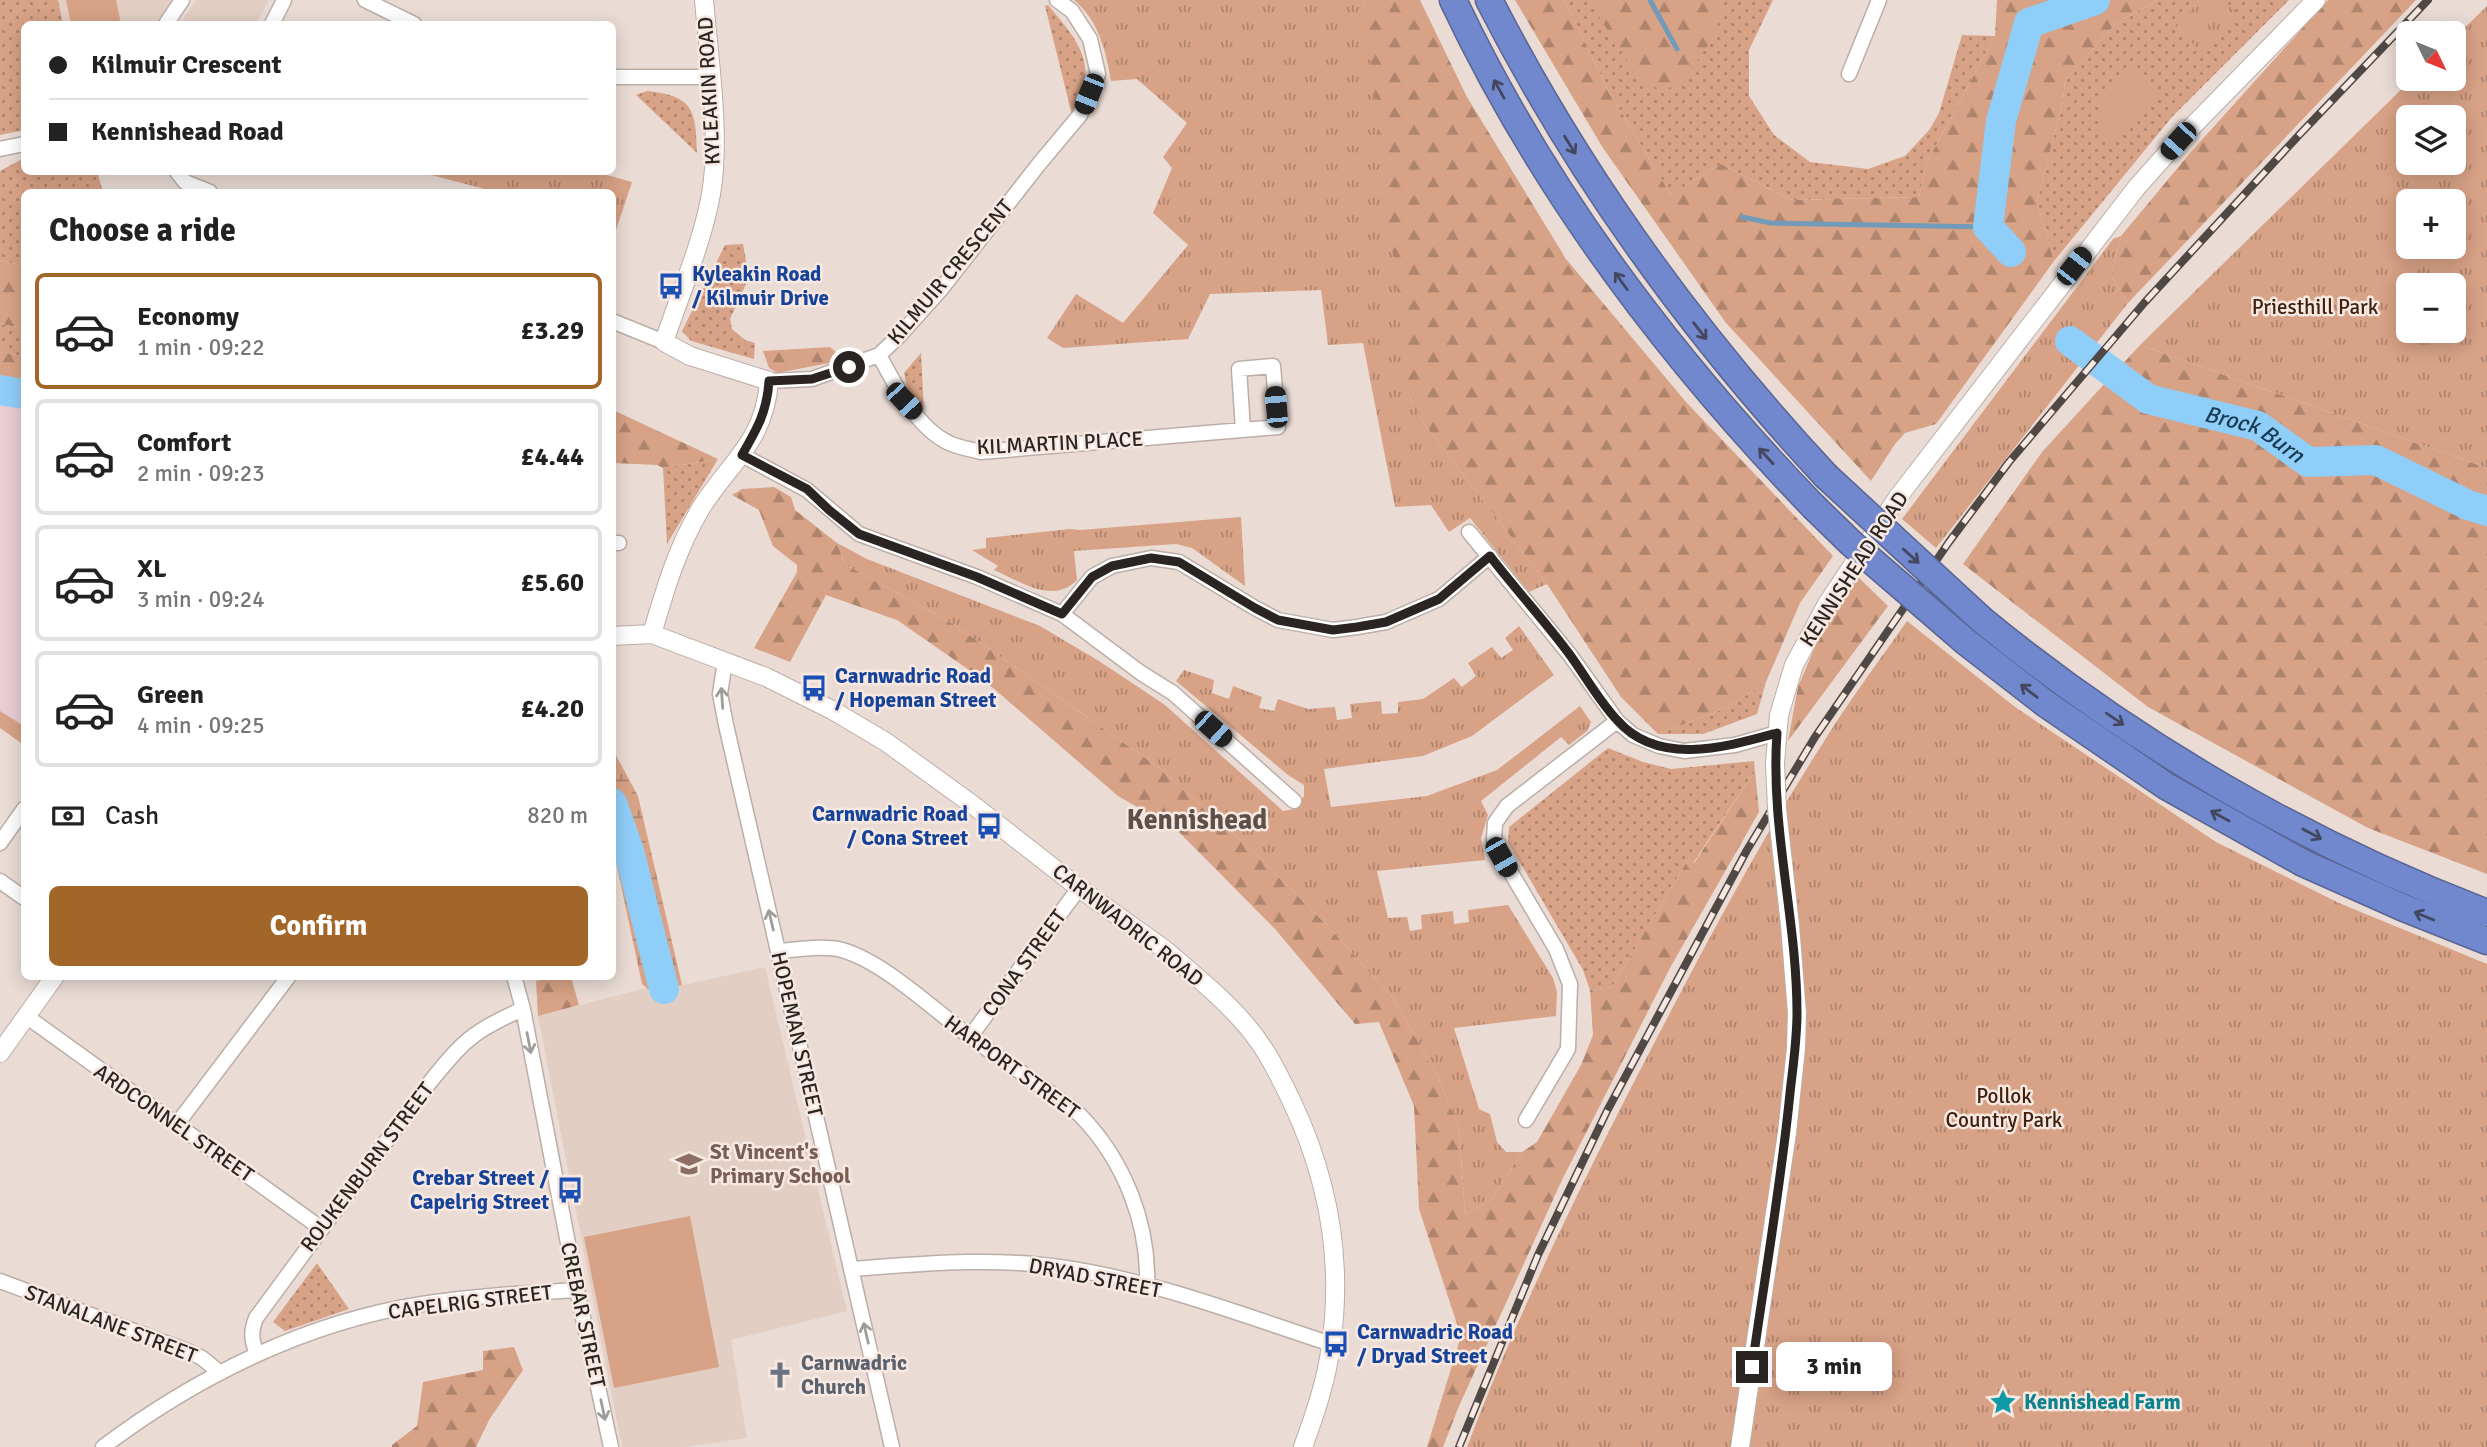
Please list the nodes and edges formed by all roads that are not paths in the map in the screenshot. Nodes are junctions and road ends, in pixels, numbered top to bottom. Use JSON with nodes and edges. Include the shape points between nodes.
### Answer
{"nodes":[{"id":1,"x":183,"y":0,"type":"edge"},
{"id":2,"x":284,"y":0,"type":"edge"},
{"id":3,"x":365,"y":0,"type":"edge"},
{"id":4,"x":704,"y":0,"type":"edge"},
{"id":5,"x":1057,"y":0,"type":"edge"},
{"id":6,"x":1453,"y":0,"type":"edge"},
{"id":7,"x":1489,"y":0,"type":"edge"},
{"id":8,"x":1879,"y":0,"type":"edge"},
{"id":9,"x":2316,"y":0,"type":"edge"},
{"id":10,"x":168,"y":21,"type":"edge"},
{"id":11,"x":274,"y":21,"type":"edge"},
{"id":12,"x":408,"y":21,"type":"edge"},
{"id":13,"x":1849,"y":74,"type":"dead end"},
{"id":14,"x":616,"y":77,"type":"edge"},
{"id":15,"x":710,"y":77,"type":"junction"},
{"id":16,"x":21,"y":145,"type":"edge"},
{"id":17,"x":0,"y":149,"type":"edge"},
{"id":18,"x":179,"y":175,"type":"edge"},
{"id":19,"x":194,"y":178,"type":"edge"},
{"id":20,"x":616,"y":323,"type":"edge"},
{"id":21,"x":664,"y":342,"type":"junction"},
{"id":22,"x":879,"y":355,"type":"junction"},
{"id":23,"x":769,"y":381,"type":"junction"},
{"id":24,"x":1243,"y":430,"type":"junction"},
{"id":25,"x":742,"y":455,"type":"junction"},
{"id":26,"x":1469,"y":532,"type":"dead end"},
{"id":27,"x":1490,"y":556,"type":"junction"},
{"id":28,"x":1062,"y":614,"type":"junction"},
{"id":29,"x":652,"y":635,"type":"junction"},
{"id":30,"x":616,"y":636,"type":"edge"},
{"id":31,"x":725,"y":661,"type":"junction"},
{"id":32,"x":1617,"y":721,"type":"junction"},
{"id":33,"x":1777,"y":733,"type":"junction"},
{"id":34,"x":1294,"y":801,"type":"dead end"},
{"id":35,"x":21,"y":813,"type":"edge"},
{"id":36,"x":0,"y":843,"type":"edge"},
{"id":37,"x":0,"y":881,"type":"edge"},
{"id":38,"x":1079,"y":888,"type":"junction"},
{"id":39,"x":21,"y":896,"type":"edge"},
{"id":40,"x":2487,"y":913,"type":"edge"},
{"id":41,"x":2487,"y":941,"type":"edge"},
{"id":42,"x":778,"y":951,"type":"junction"},
{"id":43,"x":52,"y":980,"type":"edge"},
{"id":44,"x":286,"y":980,"type":"edge"},
{"id":45,"x":515,"y":980,"type":"edge"},
{"id":46,"x":523,"y":1009,"type":"junction"},
{"id":47,"x":26,"y":1016,"type":"junction"},
{"id":48,"x":970,"y":1037,"type":"junction"},
{"id":49,"x":0,"y":1053,"type":"edge"},
{"id":50,"x":1526,"y":1120,"type":"dead end"},
{"id":51,"x":177,"y":1124,"type":"junction"},
{"id":52,"x":322,"y":1229,"type":"junction"},
{"id":53,"x":851,"y":1269,"type":"junction"},
{"id":54,"x":0,"y":1281,"type":"edge"},
{"id":55,"x":1147,"y":1285,"type":"junction"},
{"id":56,"x":577,"y":1290,"type":"junction"},
{"id":57,"x":1331,"y":1344,"type":"junction"},
{"id":58,"x":257,"y":1355,"type":"junction"},
{"id":59,"x":219,"y":1372,"type":"junction"},
{"id":60,"x":103,"y":1447,"type":"edge"},
{"id":61,"x":611,"y":1447,"type":"edge"},
{"id":62,"x":892,"y":1447,"type":"edge"},
{"id":63,"x":1303,"y":1447,"type":"edge"},
{"id":64,"x":1740,"y":1447,"type":"edge"}],
"edges":[{"from":1,"to":10,"type":"street"},
{"from":2,"to":11,"type":"street"},
{"from":3,"to":12,"type":"street"},
{"from":4,"to":15,"type":"street","name":"KYLEAKIN ROAD"},
{"from":5,"to":22,"type":"street","name":"KILMUIR CRESCENT","via":[[1072,11],[1090,39],[1098,74],[1080,115],[942,288]]},
{"from":41,"to":6,"type":"highway","one_way":true,"bridge":true,"via":[[2303,863],[2166,786],[2046,704],[1851,543],[1769,460],[1616,275],[1517,122]]},
{"from":7,"to":40,"type":"highway","one_way":true,"bridge":true,"via":[[1561,131],[1654,272],[1763,407],[1826,476],[1982,620],[2083,697],[2200,772],[2327,842]]},
{"from":8,"to":13,"type":"street"},
{"from":9,"to":33,"type":"street","name":"KENNISHEAD ROAD","via":[[2137,187],[1898,497],[1808,636],[1794,665]]},
{"from":14,"to":15,"type":"street"},
{"from":15,"to":21,"type":"street","name":"KYLEAKIN ROAD","via":[[715,151],[711,194]]},
{"from":16,"to":17,"type":"street"},
{"from":18,"to":19,"type":"street","via":[[185,182]]},
{"from":20,"to":21,"type":"street"},
{"from":21,"to":23,"type":"street","name":"KILMUIR CRESCENT","via":[[690,356]]},
{"from":22,"to":23,"type":"street","name":"KILMUIR CRESCENT","via":[[812,379]]},
{"from":22,"to":24,"type":"street","name":"KILMARTIN PLACE","via":[[904,401],[928,427],[949,443],[981,452]]},
{"from":23,"to":25,"type":"street","via":[[762,421]]},
{"from":24,"to":24,"type":"street","name":"KILMARTIN PLACE","via":[[1278,427],[1273,366],[1239,369]]},
{"from":25,"to":28,"type":"street","via":[[807,489],[859,534]]},
{"from":25,"to":29,"type":"street","via":[[703,506],[679,549]]},
{"from":26,"to":27,"type":"street"},
{"from":27,"to":28,"type":"street","via":[[1439,599],[1386,622],[1357,627],[1333,630],[1278,620],[1179,562],[1151,558],[1112,566],[1092,577]]},
{"from":27,"to":32,"type":"street"},
{"from":28,"to":34,"type":"street","via":[[1173,693]]},
{"from":29,"to":30,"type":"street","name":"CARNWADRIC ROAD"},
{"from":29,"to":31,"type":"street","name":"CARNWADRIC ROAD"},
{"from":31,"to":38,"type":"street","name":"CARNWADRIC ROAD","via":[[832,710],[886,743]]},
{"from":42,"to":31,"type":"street","name":"HOPEMAN STREET","one_way":true,"via":[[720,694]]},
{"from":32,"to":33,"type":"street","via":[[1633,735],[1684,751],[1735,745]]},
{"from":32,"to":50,"type":"street","via":[[1507,806],[1494,823],[1501,857],[1556,949],[1570,984],[1568,1049]]},
{"from":33,"to":64,"type":"street","name":"KENNISHEAD ROAD","bridge":true,"via":[[1777,809],[1797,1013],[1796,1048]]},
{"from":35,"to":36,"type":"street"},
{"from":37,"to":39,"type":"street"},
{"from":38,"to":48,"type":"street","name":"CONA STREET"},
{"from":38,"to":57,"type":"street","name":"CARNWADRIC ROAD","via":[[1206,985],[1246,1024],[1275,1065],[1316,1157],[1330,1214],[1336,1272]]},
{"from":42,"to":48,"type":"street","name":"HARPORT STREET","via":[[839,950],[859,956]]},
{"from":42,"to":53,"type":"street","name":"HOPEMAN STREET"},
{"from":43,"to":47,"type":"street"},
{"from":44,"to":51,"type":"street"},
{"from":45,"to":46,"type":"street","name":"CREBAR STREET"},
{"from":46,"to":52,"type":"street","name":"ROUKENBURN STREET","via":[[488,1024],[451,1055]]},
{"from":46,"to":56,"type":"street","name":"CREBAR STREET","one_way":true},
{"from":47,"to":49,"type":"street"},
{"from":47,"to":51,"type":"street","name":"ARDCONNEL STREET"},
{"from":48,"to":55,"type":"street","name":"HARPORT STREET","via":[[1080,1115],[1103,1143],[1122,1173],[1143,1229]]},
{"from":51,"to":52,"type":"street","name":"ARDCONNEL STREET"},
{"from":52,"to":58,"type":"street","name":"ROUKENBURN STREET","via":[[256,1318],[251,1339]]},
{"from":53,"to":55,"type":"street","name":"DRYAD STREET","via":[[971,1262],[1031,1264]]},
{"from":62,"to":53,"type":"street","name":"HOPEMAN STREET","one_way":true},
{"from":54,"to":59,"type":"street","name":"STANALANE STREET","via":[[190,1352]]},
{"from":55,"to":57,"type":"street","name":"DRYAD STREET"},
{"from":56,"to":58,"type":"street","name":"CAPELRIG STREET","via":[[422,1304],[358,1318]]},
{"from":56,"to":61,"type":"street","name":"CREBAR STREET","one_way":true},
{"from":57,"to":63,"type":"street","name":"CARNWADRIC ROAD"},
{"from":58,"to":59,"type":"street","name":"CAPELRIG STREET"},
{"from":59,"to":60,"type":"street","name":"CAPELRIG STREET"}]}
